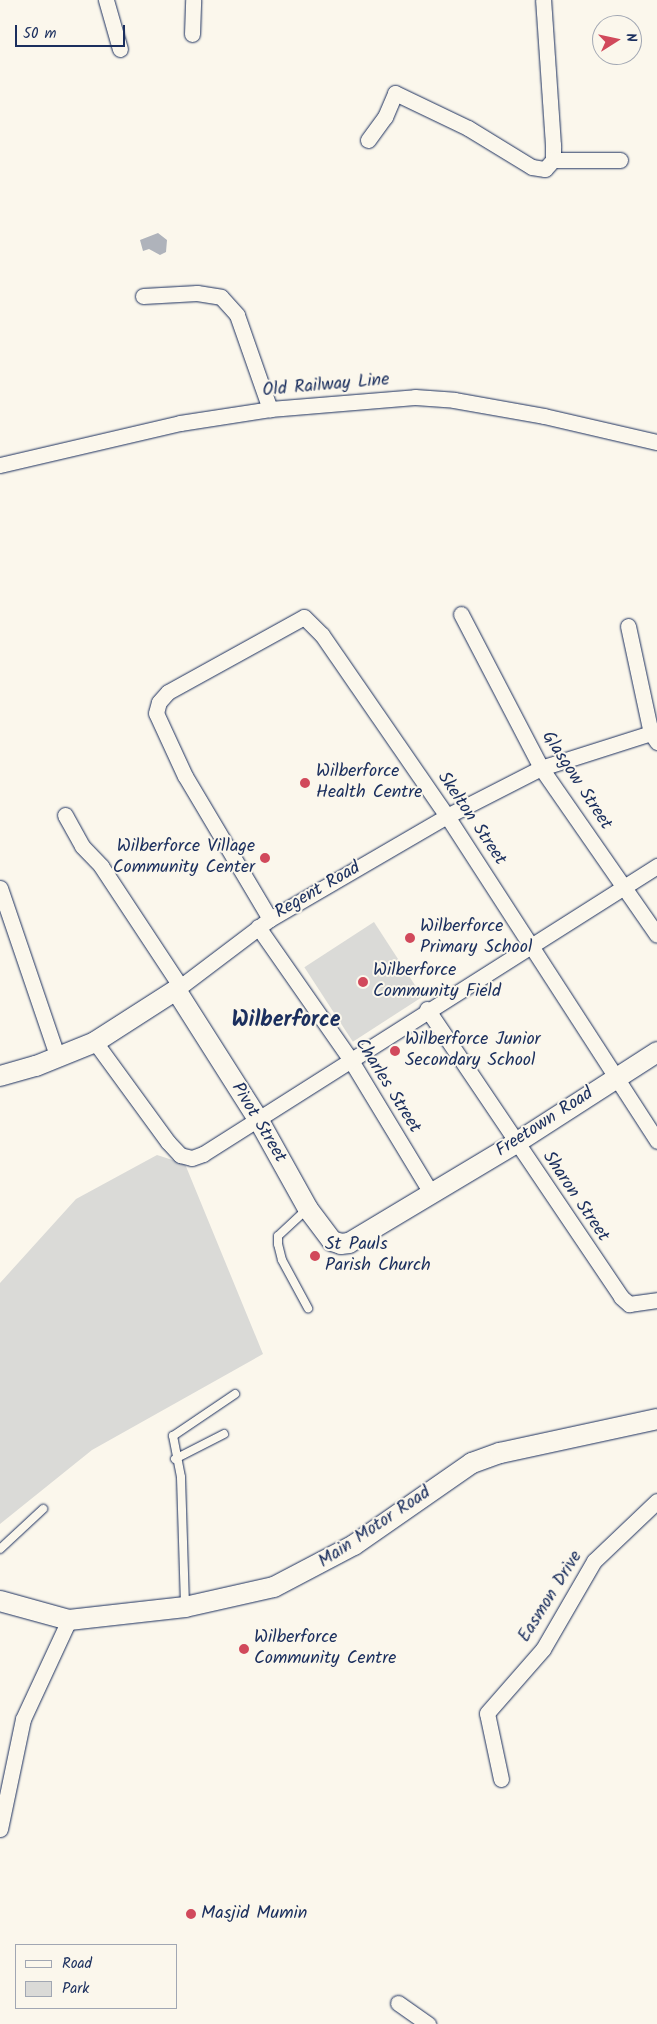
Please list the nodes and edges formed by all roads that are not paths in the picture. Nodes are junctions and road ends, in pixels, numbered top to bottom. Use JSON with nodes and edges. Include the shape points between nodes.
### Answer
{"nodes":[{"id":1,"x":106,"y":0,"type":"edge"},
{"id":2,"x":193,"y":0,"type":"edge"},
{"id":3,"x":544,"y":0,"type":"edge"},
{"id":4,"x":192,"y":34,"type":"dead end"},
{"id":5,"x":120,"y":49,"type":"dead end"},
{"id":6,"x":368,"y":140,"type":"dead end"},
{"id":7,"x":553,"y":160,"type":"junction"},
{"id":8,"x":620,"y":160,"type":"dead end"},
{"id":9,"x":143,"y":296,"type":"dead end"},
{"id":10,"x":270,"y":409,"type":"junction"},
{"id":11,"x":657,"y":442,"type":"edge"},
{"id":12,"x":0,"y":465,"type":"edge"},
{"id":13,"x":461,"y":614,"type":"dead end"},
{"id":14,"x":628,"y":626,"type":"dead end"},
{"id":15,"x":159,"y":702,"type":"joint"},
{"id":16,"x":654,"y":738,"type":"edge"},
{"id":17,"x":541,"y":768,"type":"junction"},
{"id":18,"x":65,"y":815,"type":"dead end"},
{"id":19,"x":447,"y":816,"type":"junction"},
{"id":20,"x":657,"y":866,"type":"edge"},
{"id":21,"x":625,"y":884,"type":"junction"},
{"id":22,"x":0,"y":888,"type":"edge"},
{"id":23,"x":264,"y":923,"type":"junction"},
{"id":24,"x":657,"y":935,"type":"edge"},
{"id":25,"x":532,"y":945,"type":"junction"},
{"id":26,"x":178,"y":988,"type":"junction"},
{"id":27,"x":427,"y":1010,"type":"junction"},
{"id":28,"x":95,"y":1042,"type":"junction"},
{"id":29,"x":657,"y":1052,"type":"edge"},
{"id":30,"x":58,"y":1058,"type":"junction"},
{"id":31,"x":350,"y":1059,"type":"junction"},
{"id":32,"x":0,"y":1076,"type":"edge"},
{"id":33,"x":617,"y":1077,"type":"junction"},
{"id":34,"x":258,"y":1119,"type":"junction"},
{"id":35,"x":657,"y":1141,"type":"edge"},
{"id":36,"x":516,"y":1143,"type":"junction"},
{"id":37,"x":431,"y":1193,"type":"junction"},
{"id":38,"x":308,"y":1209,"type":"junction"},
{"id":39,"x":349,"y":1243,"type":"joint"},
{"id":40,"x":657,"y":1300,"type":"edge"},
{"id":41,"x":308,"y":1308,"type":"dead end"},
{"id":42,"x":235,"y":1394,"type":"dead end"},
{"id":43,"x":657,"y":1420,"type":"edge"},
{"id":44,"x":224,"y":1434,"type":"dead end"},
{"id":45,"x":176,"y":1459,"type":"junction"},
{"id":46,"x":657,"y":1501,"type":"edge"},
{"id":47,"x":43,"y":1509,"type":"dead end"},
{"id":48,"x":0,"y":1549,"type":"edge"},
{"id":49,"x":0,"y":1601,"type":"edge"},
{"id":50,"x":186,"y":1607,"type":"junction"},
{"id":51,"x":69,"y":1620,"type":"junction"},
{"id":52,"x":501,"y":1779,"type":"dead end"},
{"id":53,"x":0,"y":1829,"type":"edge"},
{"id":54,"x":398,"y":2003,"type":"dead end"},
{"id":55,"x":428,"y":2024,"type":"edge"}],
"edges":[{"from":1,"to":5,"type":"street"},
{"from":2,"to":4,"type":"street"},
{"from":3,"to":7,"type":"street"},
{"from":6,"to":7,"type":"street","via":[[385,117],[396,93],[468,128],[532,167],[545,169]]},
{"from":7,"to":8,"type":"street"},
{"from":9,"to":10,"type":"street","via":[[197,293],[221,297],[236,315]]},
{"from":10,"to":11,"type":"street","name":"Old Railway Line","via":[[415,397],[454,400]]},
{"from":10,"to":12,"type":"street","name":"Old Railway Line","via":[[180,423]]},
{"from":13,"to":17,"type":"street","name":"Glasgow Street"},
{"from":14,"to":16,"type":"street"},
{"from":15,"to":19,"type":"street","name":"Skelton Street","via":[[168,692],[304,617],[322,635]]},
{"from":15,"to":23,"type":"street","name":"Charles Street","via":[[156,713],[159,725]]},
{"from":16,"to":17,"type":"street","name":"Regent Road"},
{"from":17,"to":19,"type":"street","name":"Regent Road"},
{"from":17,"to":21,"type":"street","name":"Glasgow Street"},
{"from":18,"to":26,"type":"street","via":[[82,846],[100,866]]},
{"from":19,"to":23,"type":"street","name":"Regent Road"},
{"from":19,"to":25,"type":"street","name":"Skelton Street"},
{"from":20,"to":21,"type":"street"},
{"from":21,"to":24,"type":"street","name":"Glasgow Street"},
{"from":21,"to":25,"type":"street"},
{"from":22,"to":30,"type":"street"},
{"from":23,"to":26,"type":"street","name":"Regent Road"},
{"from":23,"to":31,"type":"street","name":"Charles Street"},
{"from":25,"to":27,"type":"street"},
{"from":25,"to":33,"type":"street","name":"Skelton Street"},
{"from":26,"to":28,"type":"street","name":"Regent Road"},
{"from":26,"to":34,"type":"street","name":"Pivot Street"},
{"from":27,"to":31,"type":"street"},
{"from":27,"to":36,"type":"street","name":"Sharon Street"},
{"from":28,"to":30,"type":"street","name":"Regent Road"},
{"from":28,"to":34,"type":"street","via":[[180,1155],[192,1158],[203,1154]]},
{"from":29,"to":33,"type":"street","name":"Freetown Road"},
{"from":30,"to":32,"type":"street","name":"Regent Road"},
{"from":31,"to":34,"type":"street"},
{"from":31,"to":37,"type":"street","name":"Charles Street"},
{"from":33,"to":35,"type":"street","name":"Skelton Street"},
{"from":33,"to":36,"type":"street","name":"Freetown Road"},
{"from":34,"to":38,"type":"street","name":"Pivot Street"},
{"from":36,"to":37,"type":"street","name":"Freetown Road"},
{"from":36,"to":40,"type":"street","name":"Sharon Street","via":[[621,1297],[630,1304]]},
{"from":37,"to":39,"type":"street","name":"Freetown Road"},
{"from":38,"to":39,"type":"street","name":"Pivot Street","via":[[332,1241]]},
{"from":38,"to":41,"type":"lane","via":[[278,1236],[282,1260]]},
{"from":42,"to":45,"type":"lane","via":[[173,1436]]},
{"from":43,"to":50,"type":"street","name":"Main Motor Road","via":[[500,1453],[472,1463],[314,1569],[274,1586]]},
{"from":44,"to":45,"type":"lane"},
{"from":45,"to":50,"type":"lane","via":[[180,1477]]},
{"from":46,"to":52,"type":"street","name":"Easmon Drive","via":[[594,1562],[552,1637],[487,1713]]},
{"from":47,"to":48,"type":"lane"},
{"from":49,"to":51,"type":"street","name":"Main Motor Road"},
{"from":50,"to":51,"type":"street","name":"Main Motor Road"},
{"from":51,"to":53,"type":"street","via":[[23,1719]]},
{"from":54,"to":55,"type":"street"}]}
